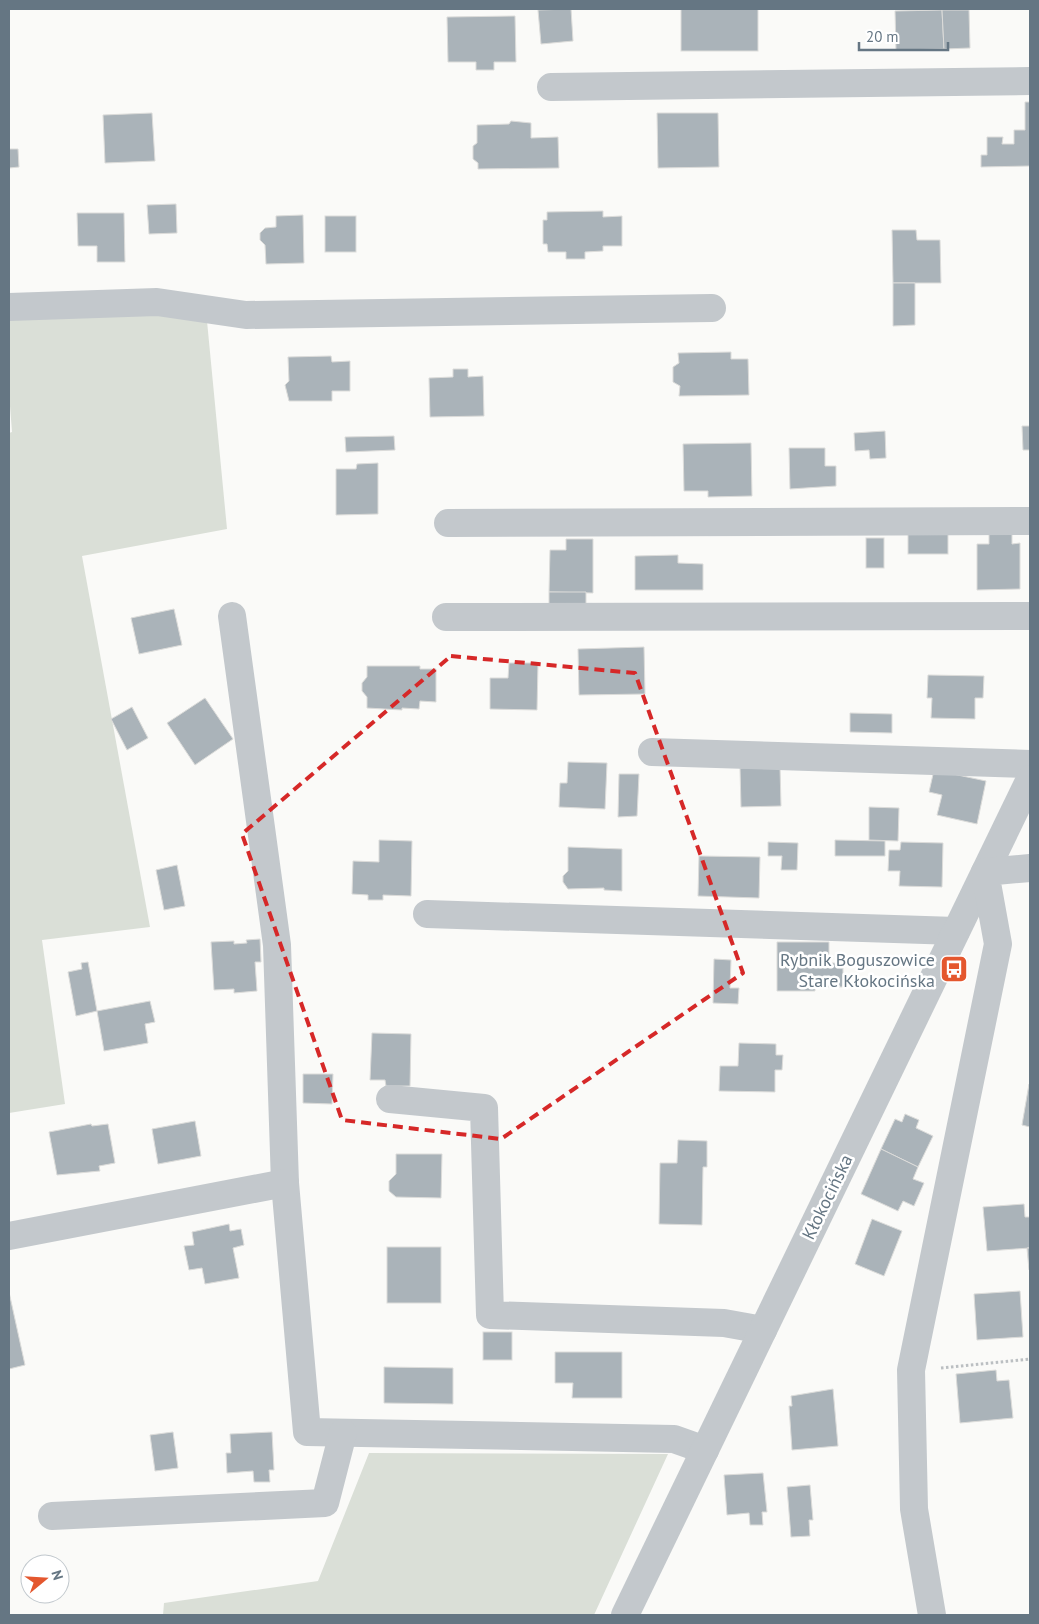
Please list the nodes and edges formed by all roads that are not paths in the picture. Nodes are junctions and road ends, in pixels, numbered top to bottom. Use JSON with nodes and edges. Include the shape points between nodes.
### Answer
{"nodes":[{"id":1,"x":1030,"y":81,"type":"edge"},
{"id":2,"x":551,"y":87,"type":"dead end"},
{"id":3,"x":9,"y":307,"type":"edge"},
{"id":4,"x":712,"y":308,"type":"dead end"},
{"id":5,"x":1030,"y":522,"type":"edge"},
{"id":6,"x":448,"y":524,"type":"dead end"},
{"id":7,"x":232,"y":616,"type":"dead end"},
{"id":8,"x":1030,"y":616,"type":"edge"},
{"id":9,"x":446,"y":617,"type":"dead end"},
{"id":10,"x":652,"y":752,"type":"dead end"},
{"id":11,"x":1030,"y":764,"type":"edge"},
{"id":12,"x":1030,"y":779,"type":"edge"},
{"id":13,"x":1030,"y":868,"type":"edge"},
{"id":14,"x":985,"y":872,"type":"junction"},
{"id":15,"x":427,"y":914,"type":"dead end"},
{"id":16,"x":956,"y":931,"type":"junction"},
{"id":17,"x":390,"y":1099,"type":"dead end"},
{"id":18,"x":285,"y":1184,"type":"junction"},
{"id":19,"x":9,"y":1236,"type":"edge"},
{"id":20,"x":763,"y":1330,"type":"junction"},
{"id":21,"x":343,"y":1433,"type":"junction"},
{"id":22,"x":705,"y":1450,"type":"junction"},
{"id":23,"x":52,"y":1516,"type":"dead end"},
{"id":24,"x":625,"y":1615,"type":"edge"},
{"id":25,"x":932,"y":1615,"type":"edge"}],
"edges":[{"from":1,"to":2,"type":"street"},
{"from":3,"to":4,"type":"street","via":[[157,302],[246,315]]},
{"from":5,"to":6,"type":"street"},
{"from":7,"to":18,"type":"street","via":[[277,944]]},
{"from":8,"to":9,"type":"street"},
{"from":10,"to":11,"type":"street"},
{"from":12,"to":14,"type":"street","name":"Kłokocińska"},
{"from":13,"to":14,"type":"street"},
{"from":14,"to":16,"type":"street","name":"Kłokocińska"},
{"from":14,"to":25,"type":"street","via":[[998,944],[911,1370],[914,1509]]},
{"from":15,"to":16,"type":"street"},
{"from":16,"to":20,"type":"street","name":"Kłokocińska"},
{"from":17,"to":20,"type":"street","via":[[484,1108],[490,1315],[724,1323]]},
{"from":18,"to":19,"type":"street"},
{"from":18,"to":21,"type":"street","via":[[307,1432]]},
{"from":20,"to":22,"type":"street","name":"Kłokocińska"},
{"from":21,"to":22,"type":"street","via":[[674,1439]]},
{"from":21,"to":23,"type":"street","via":[[325,1503]]},
{"from":22,"to":24,"type":"street","name":"Kłokocińska"}]}
